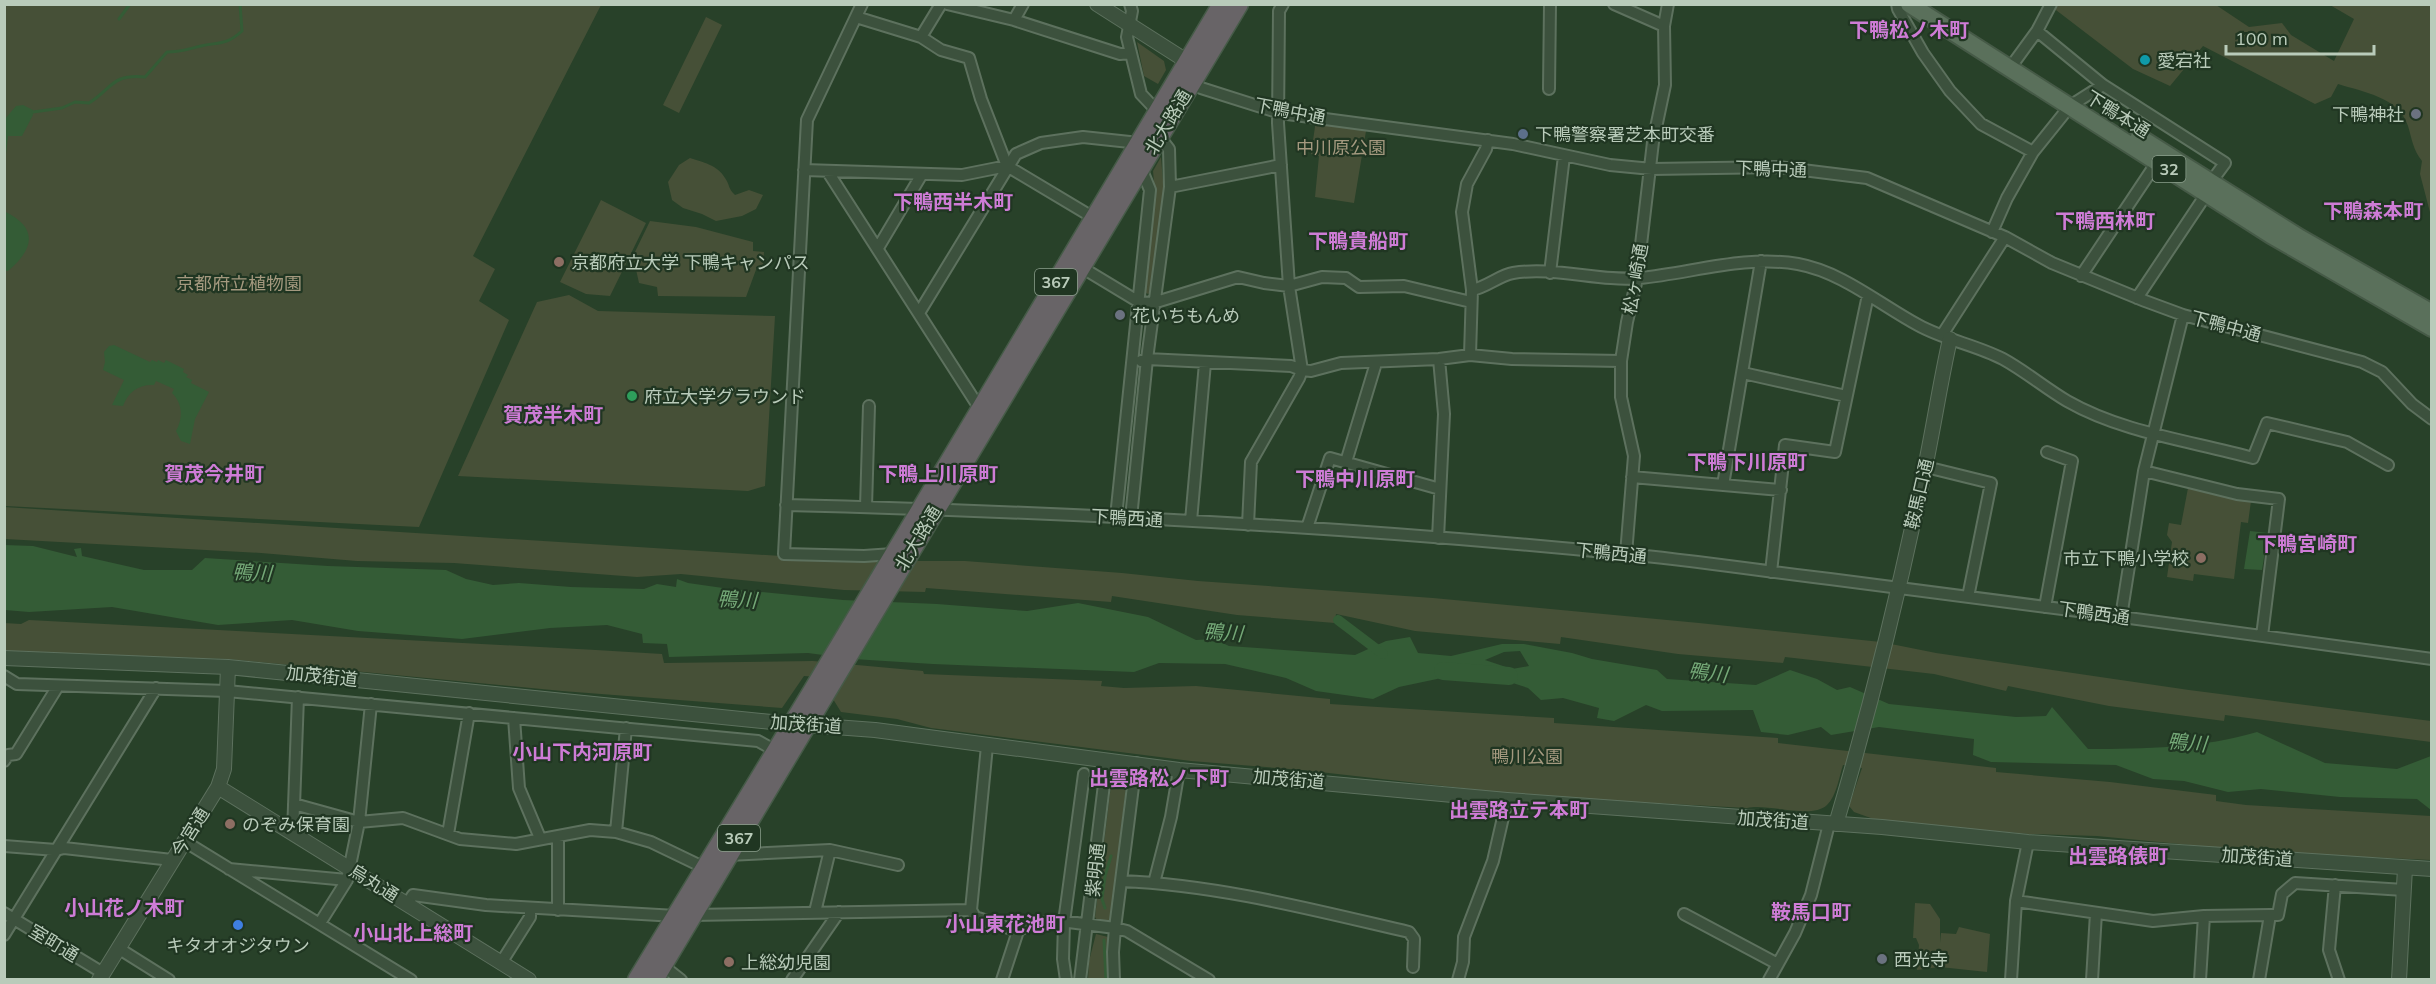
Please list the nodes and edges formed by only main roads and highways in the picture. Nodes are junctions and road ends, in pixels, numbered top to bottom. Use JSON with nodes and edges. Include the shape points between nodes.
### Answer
{"nodes":[{"id":1,"x":1222,"y":4,"type":"edge"},
{"id":2,"x":1239,"y":4,"type":"edge"},
{"id":3,"x":1909,"y":4,"type":"edge"},
{"id":4,"x":1930,"y":4,"type":"edge"},
{"id":5,"x":2013,"y":63,"type":"junction"},
{"id":6,"x":2075,"y":103,"type":"junction"},
{"id":7,"x":2209,"y":188,"type":"junction"},
{"id":8,"x":2432,"y":313,"type":"edge"},
{"id":9,"x":2432,"y":328,"type":"edge"},
{"id":10,"x":928,"y":508,"type":"junction"},
{"id":11,"x":800,"y":723,"type":"junction"},
{"id":12,"x":684,"y":915,"type":"junction"},
{"id":13,"x":658,"y":972,"type":"edge"},
{"id":14,"x":637,"y":980,"type":"edge"}],
"edges":[{"from":1,"to":10,"type":"highway","name":"北大路通","number":"367","via":[[980,409]]},
{"from":2,"to":10,"type":"highway","name":"北大路通","number":"367","via":[[1081,267]]},
{"from":3,"to":5,"type":"main road","name":"下鴨本通","number":"32"},
{"from":4,"to":5,"type":"main road","name":"下鴨本通","number":"32"},
{"from":5,"to":6,"type":"main road","name":"下鴨本通","number":"32"},
{"from":6,"to":7,"type":"main road","name":"下鴨本通","number":"32"},
{"from":6,"to":7,"type":"main road","name":"下鴨本通","number":"32","via":[[2157,162]]},
{"from":7,"to":8,"type":"main road","name":"下鴨本通","number":"32"},
{"from":7,"to":9,"type":"main road","name":"下鴨本通","number":"32","via":[[2271,235]]},
{"from":10,"to":11,"type":"highway","name":"北大路通","number":"367"},
{"from":11,"to":12,"type":"highway","name":"北大路通","number":"367","via":[[728,855]]},
{"from":11,"to":12,"type":"highway","name":"北大路通","number":"367","via":[[776,751],[705,868]]},
{"from":12,"to":13,"type":"highway","name":"北大路通","number":"367"},
{"from":12,"to":14,"type":"highway","name":"北大路通","number":"367"}]}
